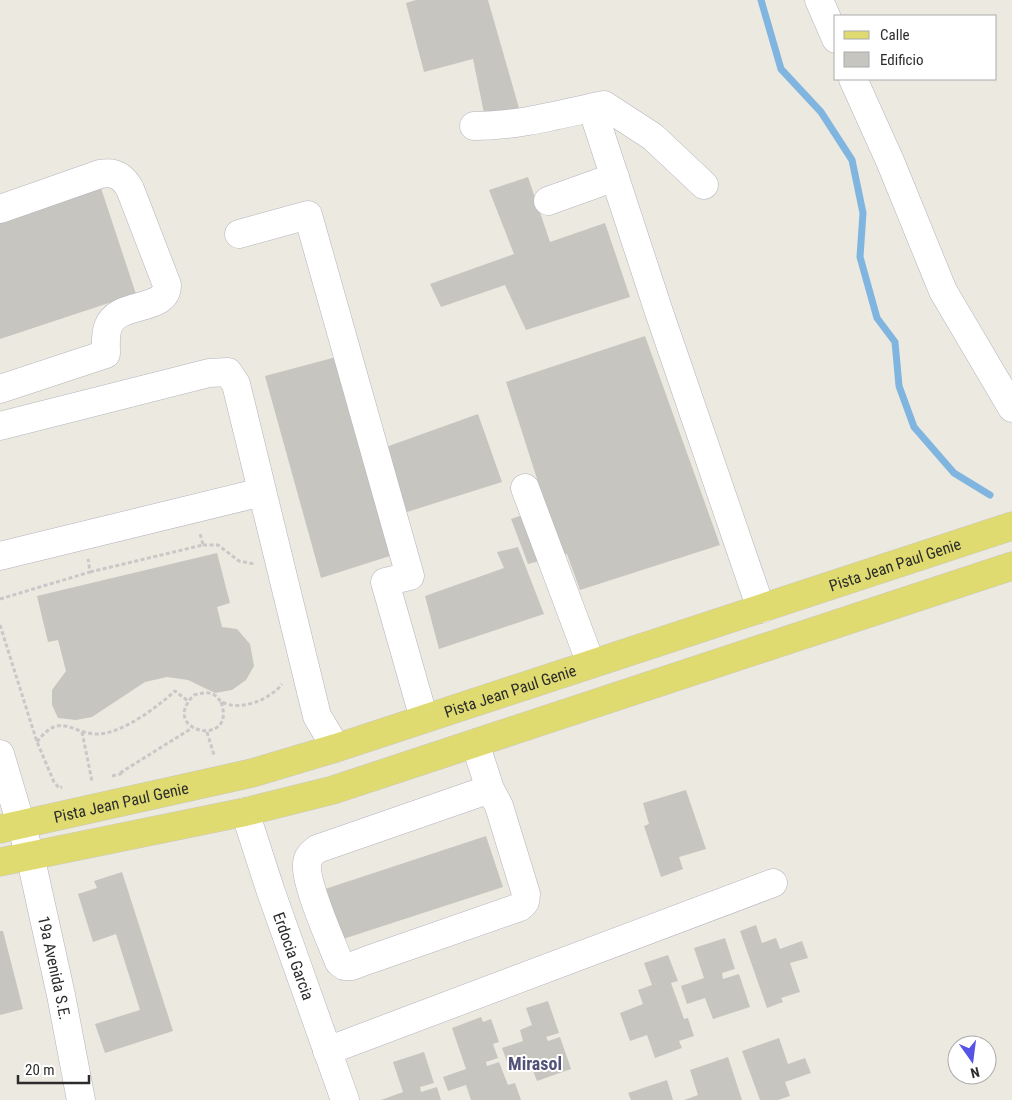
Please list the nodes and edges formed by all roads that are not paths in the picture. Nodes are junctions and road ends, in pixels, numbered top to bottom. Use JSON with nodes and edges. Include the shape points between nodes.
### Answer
{"nodes":[{"id":1,"x":819,"y":0,"type":"edge"},
{"id":2,"x":834,"y":34,"type":"edge"},
{"id":3,"x":852,"y":80,"type":"edge"},
{"id":4,"x":592,"y":108,"type":"junction"},
{"id":5,"x":474,"y":126,"type":"dead end"},
{"id":6,"x":615,"y":178,"type":"junction"},
{"id":7,"x":704,"y":184,"type":"dead end"},
{"id":8,"x":548,"y":201,"type":"dead end"},
{"id":9,"x":0,"y":209,"type":"edge"},
{"id":10,"x":239,"y":234,"type":"dead end"},
{"id":11,"x":0,"y":389,"type":"edge"},
{"id":12,"x":1012,"y":408,"type":"edge"},
{"id":13,"x":0,"y":426,"type":"edge"},
{"id":14,"x":525,"y":488,"type":"dead end"},
{"id":15,"x":262,"y":492,"type":"junction"},
{"id":16,"x":1012,"y":526,"type":"edge"},
{"id":17,"x":1,"y":550,"type":"edge"},
{"id":18,"x":1012,"y":550,"type":"edge"},
{"id":19,"x":1012,"y":566,"type":"edge"},
{"id":20,"x":761,"y":608,"type":"junction"},
{"id":21,"x":883,"y":608,"type":"junction"},
{"id":22,"x":591,"y":664,"type":"junction"},
{"id":23,"x":424,"y":719,"type":"junction"},
{"id":24,"x":475,"y":744,"type":"junction"},
{"id":25,"x":336,"y":748,"type":"junction"},
{"id":26,"x":0,"y":754,"type":"edge"},
{"id":27,"x":490,"y":789,"type":"junction"},
{"id":28,"x":245,"y":812,"type":"junction"},
{"id":29,"x":15,"y":838,"type":"edge"},
{"id":30,"x":0,"y":862,"type":"edge"},
{"id":31,"x":774,"y":883,"type":"dead end"},
{"id":32,"x":327,"y":1051,"type":"junction"},
{"id":33,"x":81,"y":1100,"type":"edge"},
{"id":34,"x":345,"y":1100,"type":"edge"}],
"edges":[{"from":1,"to":2,"type":"street"},
{"from":3,"to":12,"type":"street","via":[[890,161],[943,292]]},
{"from":4,"to":5,"type":"street","via":[[499,126]]},
{"from":4,"to":6,"type":"street"},
{"from":4,"to":7,"type":"street","via":[[604,105],[653,138]]},
{"from":6,"to":8,"type":"street"},
{"from":6,"to":20,"type":"street"},
{"from":9,"to":11,"type":"street","via":[[100,174],[115,174],[130,189],[166,279],[167,289],[160,300],[123,312],[111,320],[106,333],[106,354]]},
{"from":10,"to":23,"type":"street","via":[[308,215],[410,576],[385,582]]},
{"from":13,"to":15,"type":"street","via":[[209,373],[228,372],[236,384]]},
{"from":14,"to":22,"type":"street"},
{"from":15,"to":17,"type":"street","via":[[83,536]]},
{"from":15,"to":25,"type":"street","via":[[317,716]]},
{"from":16,"to":20,"type":"main road","name":"Pista Jean Paul Genie"},
{"from":18,"to":21,"type":"main road","via":[[948,573]]},
{"from":19,"to":21,"type":"main road","name":"Pista Jean Paul Genie"},
{"from":20,"to":22,"type":"main road","name":"Pista Jean Paul Genie"},
{"from":21,"to":24,"type":"main road","name":"Pista Jean Paul Genie"},
{"from":22,"to":23,"type":"main road","name":"Pista Jean Paul Genie"},
{"from":23,"to":25,"type":"main road","name":"Pista Jean Paul Genie"},
{"from":24,"to":27,"type":"street"},
{"from":24,"to":28,"type":"main road","name":"Pista Jean Paul Genie","via":[[333,790]]},
{"from":25,"to":29,"type":"main road","name":"Pista Jean Paul Genie"},
{"from":26,"to":29,"type":"street","name":"19a Avenida S.E."},
{"from":27,"to":27,"type":"street","via":[[317,849],[309,855],[309,880],[339,962],[344,966],[360,963],[520,907],[525,902],[526,894],[499,806]]},
{"from":28,"to":29,"type":"main road","name":"Pista Jean Paul Genie"},
{"from":28,"to":32,"type":"street","name":"Erdocia Garcia"},
{"from":29,"to":30,"type":"main road","name":"Pista Jean Paul Genie"},
{"from":29,"to":33,"type":"street","name":"19a Avenida S.E.","via":[[61,995]]},
{"from":31,"to":32,"type":"street"},
{"from":32,"to":34,"type":"street","name":"Erdocia Garcia"}]}
